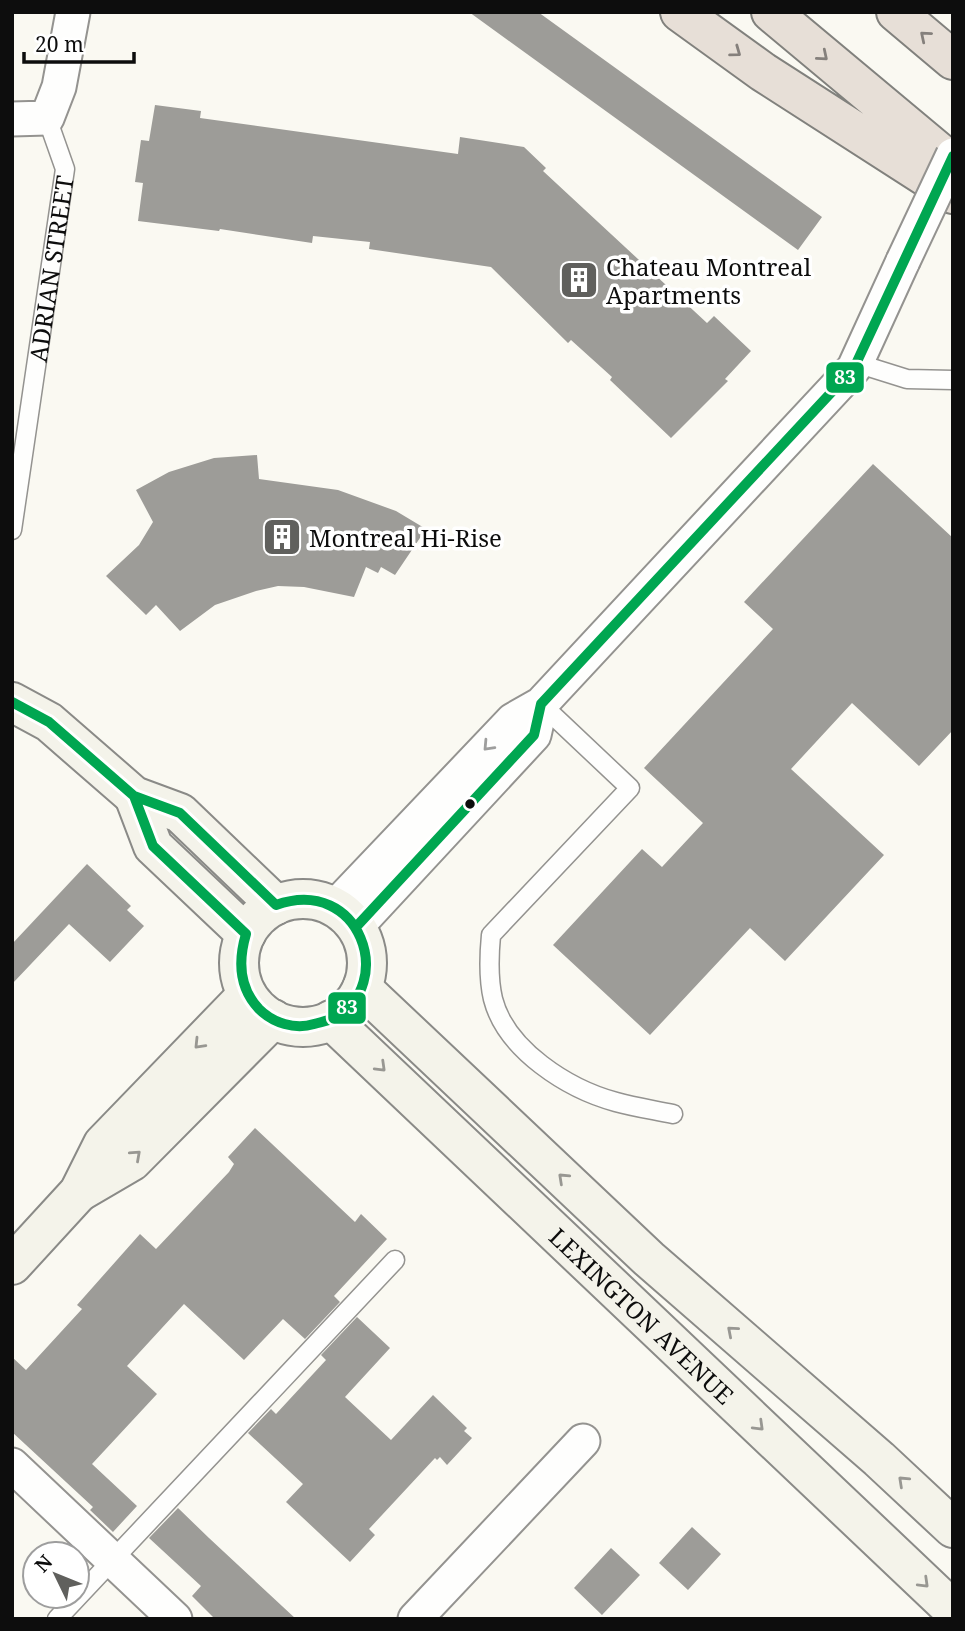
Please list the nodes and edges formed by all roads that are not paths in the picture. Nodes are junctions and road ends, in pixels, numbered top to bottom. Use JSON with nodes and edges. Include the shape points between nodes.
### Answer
{"nodes":[{"id":1,"x":73,"y":12,"type":"edge"},
{"id":2,"x":680,"y":12,"type":"edge"},
{"id":3,"x":771,"y":12,"type":"edge"},
{"id":4,"x":896,"y":12,"type":"edge"},
{"id":5,"x":953,"y":60,"type":"edge"},
{"id":6,"x":47,"y":118,"type":"junction"},
{"id":7,"x":12,"y":119,"type":"edge"},
{"id":8,"x":953,"y":155,"type":"edge"},
{"id":9,"x":953,"y":164,"type":"edge"},
{"id":10,"x":953,"y":194,"type":"edge"},
{"id":11,"x":856,"y":363,"type":"junction"},
{"id":12,"x":953,"y":380,"type":"edge"},
{"id":13,"x":12,"y":530,"type":"edge"},
{"id":14,"x":12,"y":702,"type":"edge"},
{"id":15,"x":541,"y":704,"type":"junction"},
{"id":16,"x":134,"y":796,"type":"junction"},
{"id":17,"x":276,"y":905,"type":"junction"},
{"id":18,"x":346,"y":917,"type":"junction"},
{"id":19,"x":246,"y":934,"type":"junction"},
{"id":20,"x":362,"y":988,"type":"junction"},
{"id":21,"x":260,"y":1007,"type":"junction"},
{"id":22,"x":331,"y":1020,"type":"junction"},
{"id":23,"x":674,"y":1114,"type":"dead end"},
{"id":24,"x":395,"y":1260,"type":"dead end"},
{"id":25,"x":12,"y":1265,"type":"edge"},
{"id":26,"x":583,"y":1441,"type":"dead end"},
{"id":27,"x":12,"y":1465,"type":"edge"},
{"id":28,"x":953,"y":1528,"type":"edge"},
{"id":29,"x":111,"y":1560,"type":"junction"},
{"id":30,"x":953,"y":1610,"type":"edge"},
{"id":31,"x":57,"y":1619,"type":"edge"},
{"id":32,"x":175,"y":1619,"type":"edge"},
{"id":33,"x":415,"y":1619,"type":"edge"}],
"edges":[{"from":1,"to":6,"type":"street","via":[[59,87]]},
{"from":2,"to":10,"type":"highway","one_way":true},
{"from":3,"to":9,"type":"highway","one_way":true},
{"from":5,"to":4,"type":"highway","one_way":true},
{"from":6,"to":7,"type":"street"},
{"from":6,"to":13,"type":"lane","name":"ADRIAN STREET","via":[[65,169]]},
{"from":8,"to":11,"type":"street","bridge":true},
{"from":11,"to":12,"type":"lane","via":[[907,379]]},
{"from":11,"to":15,"type":"street"},
{"from":14,"to":16,"type":"street","via":[[49,722]]},
{"from":15,"to":18,"type":"street","via":[[534,735]]},
{"from":15,"to":23,"type":"lane","via":[[630,788],[491,935],[488,960],[493,1000],[514,1039],[556,1076],[614,1102]]},
{"from":16,"to":17,"type":"street","via":[[180,813]]},
{"from":16,"to":19,"type":"street","via":[[153,846]]},
{"from":17,"to":18,"type":"street","via":[[316,900]]},
{"from":17,"to":19,"type":"street"},
{"from":18,"to":20,"type":"street","via":[[362,937],[367,957]]},
{"from":19,"to":21,"type":"street","via":[[240,975]]},
{"from":20,"to":22,"type":"street","via":[[357,999]]},
{"from":28,"to":20,"type":"street","name":"LEXINGTON AVENUE","one_way":true,"via":[[649,1259]]},
{"from":21,"to":22,"type":"street","via":[[280,1023],[301,1027]]},
{"from":21,"to":25,"type":"street","via":[[132,1161],[79,1192]]},
{"from":22,"to":30,"type":"street","name":"LEXINGTON AVENUE","one_way":true},
{"from":24,"to":29,"type":"lane"},
{"from":26,"to":33,"type":"street"},
{"from":27,"to":29,"type":"street"},
{"from":29,"to":31,"type":"lane"},
{"from":29,"to":32,"type":"street"}]}
